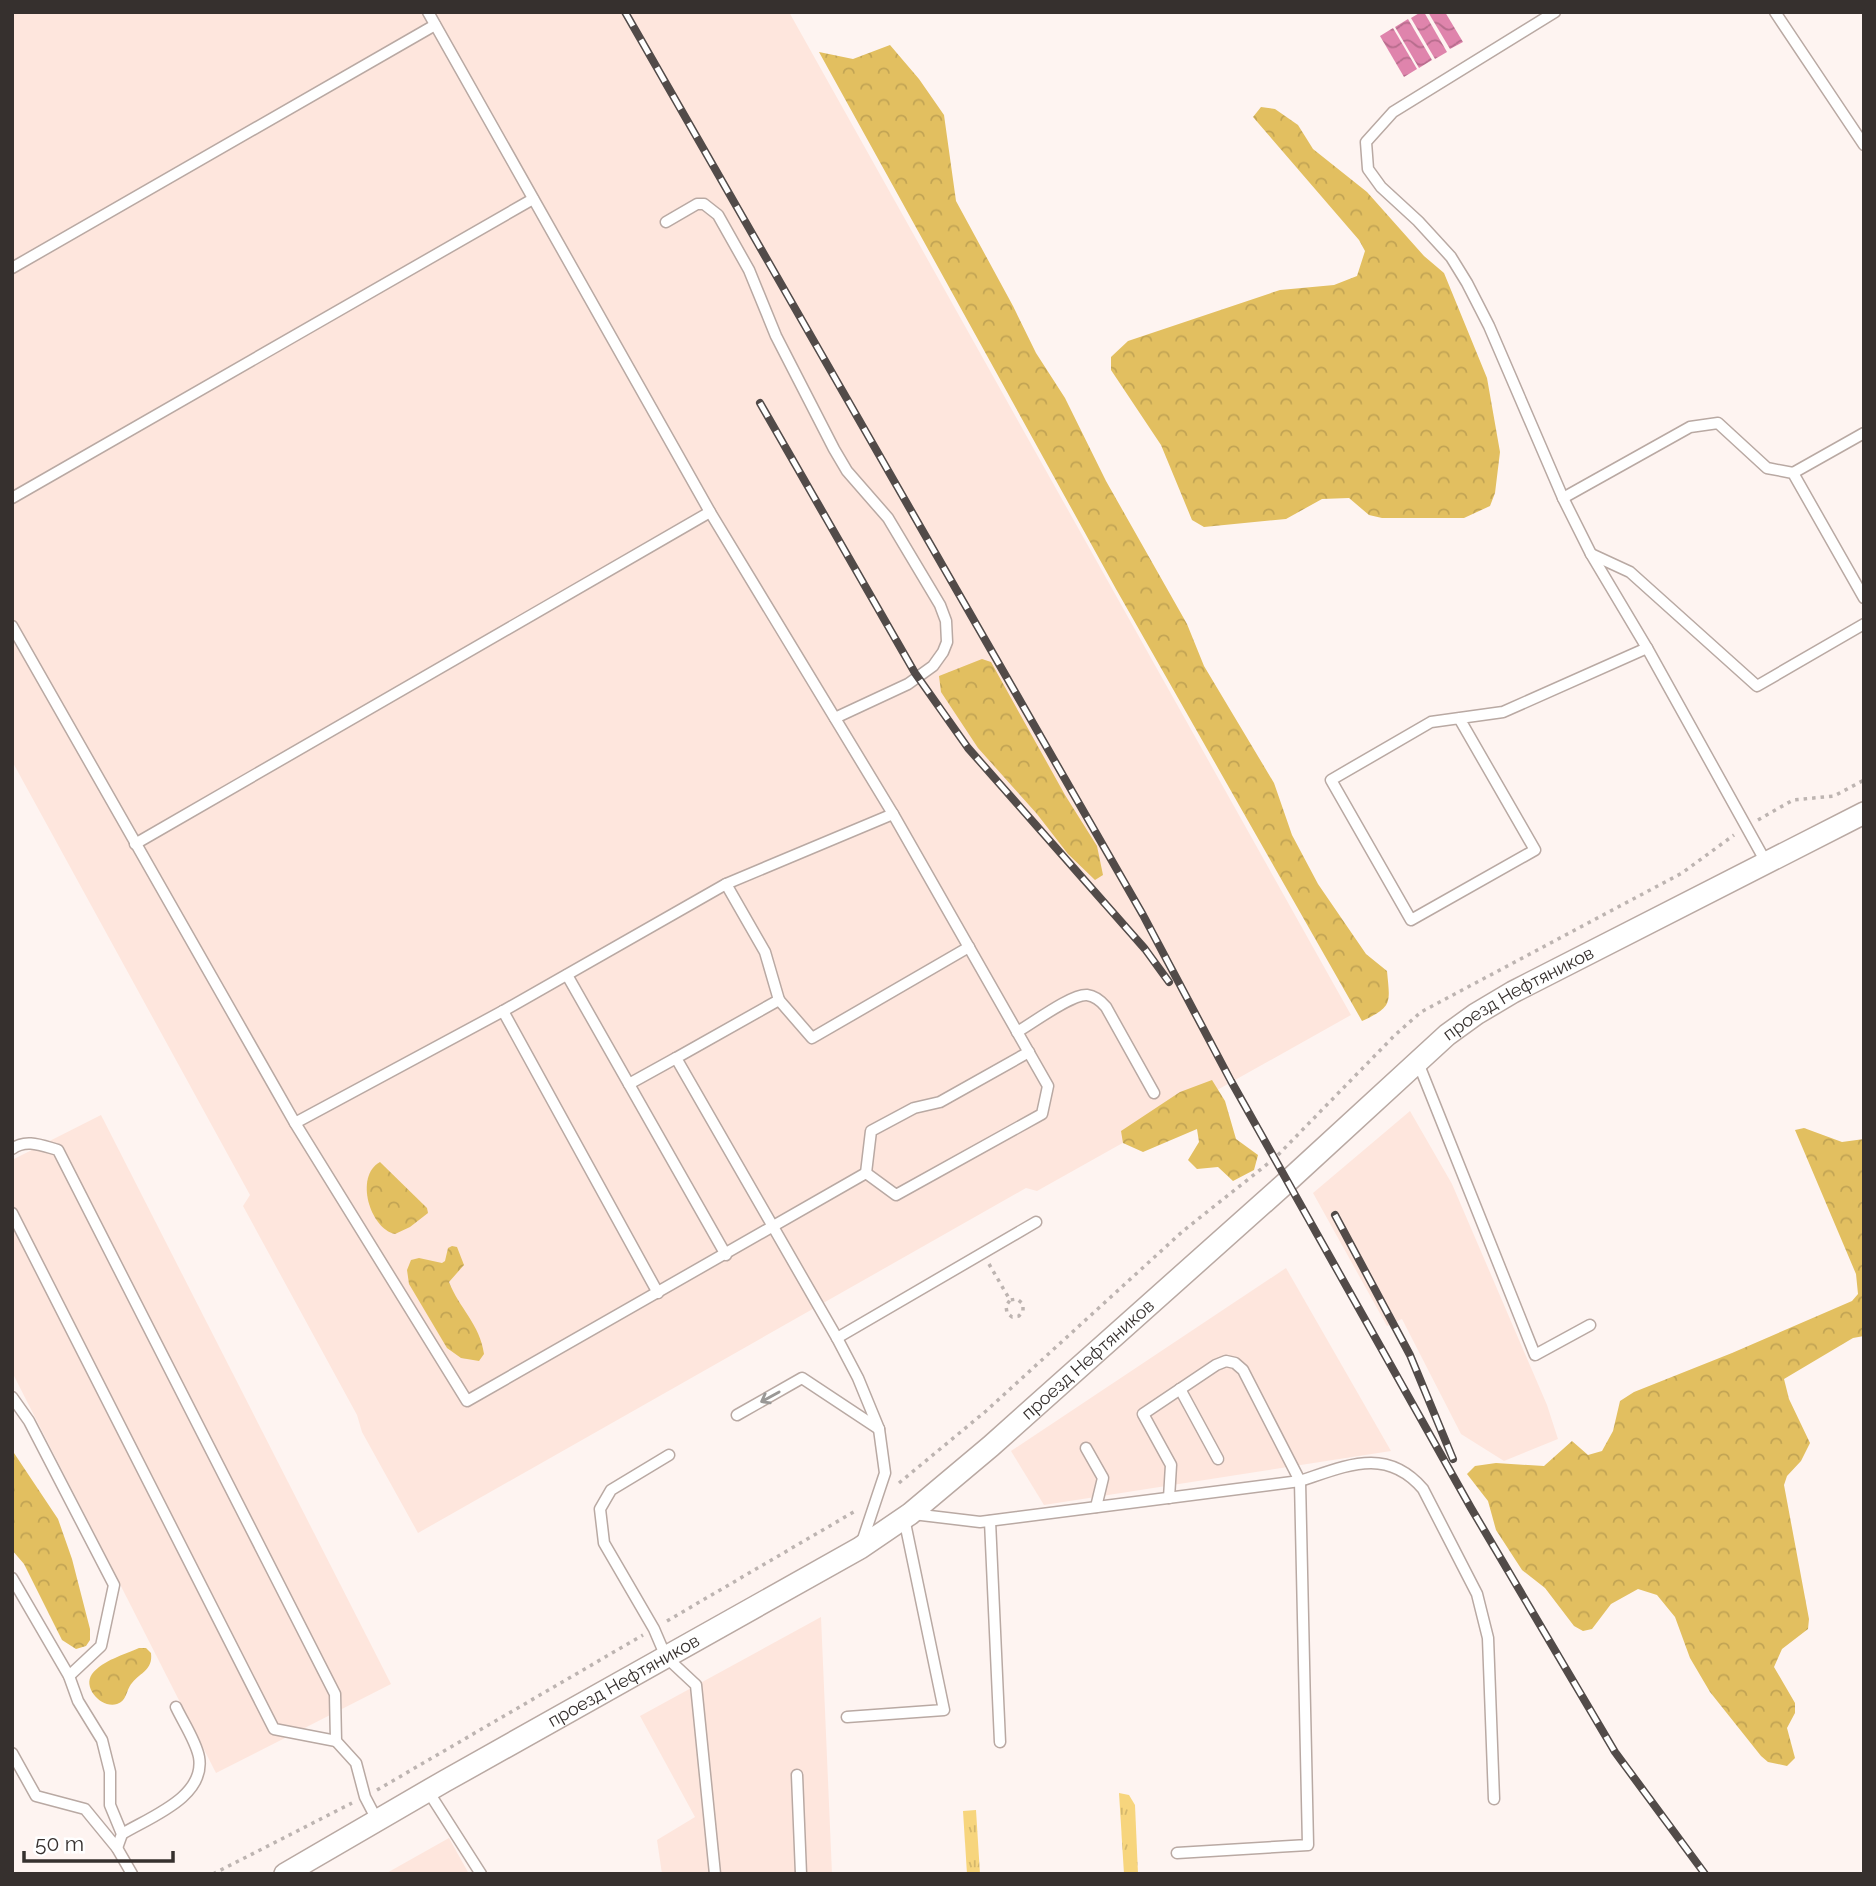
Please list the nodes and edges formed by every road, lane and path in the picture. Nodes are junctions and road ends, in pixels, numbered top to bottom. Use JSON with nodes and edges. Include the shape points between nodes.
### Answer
{"nodes":[{"id":1,"x":428,"y":12,"type":"edge"},
{"id":2,"x":1555,"y":12,"type":"edge"},
{"id":3,"x":1775,"y":12,"type":"edge"},
{"id":4,"x":435,"y":25,"type":"junction"},
{"id":5,"x":1864,"y":145,"type":"edge"},
{"id":6,"x":533,"y":199,"type":"junction"},
{"id":7,"x":666,"y":222,"type":"dead end"},
{"id":8,"x":12,"y":268,"type":"edge"},
{"id":9,"x":1864,"y":433,"type":"edge"},
{"id":10,"x":1793,"y":473,"type":"junction"},
{"id":11,"x":12,"y":498,"type":"edge"},
{"id":12,"x":1563,"y":498,"type":"junction"},
{"id":13,"x":710,"y":512,"type":"junction"},
{"id":14,"x":1591,"y":554,"type":"junction"},
{"id":15,"x":1864,"y":598,"type":"edge"},
{"id":16,"x":1864,"y":624,"type":"edge"},
{"id":17,"x":12,"y":626,"type":"edge"},
{"id":18,"x":1647,"y":648,"type":"junction"},
{"id":19,"x":835,"y":718,"type":"junction"},
{"id":20,"x":1459,"y":718,"type":"junction"},
{"id":21,"x":1864,"y":780,"type":"edge"},
{"id":22,"x":1864,"y":813,"type":"edge"},
{"id":23,"x":893,"y":814,"type":"junction"},
{"id":24,"x":1746,"y":826,"type":"junction"},
{"id":25,"x":135,"y":844,"type":"junction"},
{"id":26,"x":1767,"y":864,"type":"junction"},
{"id":27,"x":726,"y":884,"type":"junction"},
{"id":28,"x":969,"y":947,"type":"junction"},
{"id":29,"x":567,"y":975,"type":"junction"},
{"id":30,"x":779,"y":1000,"type":"junction"},
{"id":31,"x":503,"y":1011,"type":"junction"},
{"id":32,"x":1017,"y":1032,"type":"junction"},
{"id":33,"x":1029,"y":1052,"type":"junction"},
{"id":34,"x":676,"y":1058,"type":"junction"},
{"id":35,"x":1417,"y":1060,"type":"junction"},
{"id":36,"x":629,"y":1084,"type":"junction"},
{"id":37,"x":1154,"y":1093,"type":"dead end"},
{"id":38,"x":295,"y":1123,"type":"junction"},
{"id":39,"x":14,"y":1144,"type":"edge"},
{"id":40,"x":866,"y":1173,"type":"junction"},
{"id":41,"x":12,"y":1213,"type":"edge"},
{"id":42,"x":1035,"y":1222,"type":"dead end"},
{"id":43,"x":773,"y":1228,"type":"junction"},
{"id":44,"x":983,"y":1253,"type":"junction"},
{"id":45,"x":726,"y":1255,"type":"junction"},
{"id":46,"x":659,"y":1293,"type":"junction"},
{"id":47,"x":1010,"y":1300,"type":"junction"},
{"id":48,"x":1590,"y":1325,"type":"dead end"},
{"id":49,"x":837,"y":1338,"type":"junction"},
{"id":50,"x":1180,"y":1390,"type":"junction"},
{"id":51,"x":12,"y":1397,"type":"edge"},
{"id":52,"x":737,"y":1415,"type":"dead end"},
{"id":53,"x":879,"y":1429,"type":"junction"},
{"id":54,"x":1086,"y":1448,"type":"dead end"},
{"id":55,"x":669,"y":1455,"type":"dead end"},
{"id":56,"x":1217,"y":1460,"type":"dead end"},
{"id":57,"x":1300,"y":1481,"type":"junction"},
{"id":58,"x":1169,"y":1498,"type":"junction"},
{"id":59,"x":876,"y":1499,"type":"junction"},
{"id":60,"x":1096,"y":1507,"type":"junction"},
{"id":61,"x":907,"y":1516,"type":"junction"},
{"id":62,"x":990,"y":1521,"type":"junction"},
{"id":63,"x":860,"y":1548,"type":"junction"},
{"id":64,"x":12,"y":1578,"type":"edge"},
{"id":65,"x":654,"y":1629,"type":"junction"},
{"id":66,"x":666,"y":1657,"type":"junction"},
{"id":67,"x":69,"y":1676,"type":"junction"},
{"id":68,"x":176,"y":1707,"type":"dead end"},
{"id":69,"x":847,"y":1717,"type":"dead end"},
{"id":70,"x":337,"y":1741,"type":"junction"},
{"id":71,"x":1000,"y":1742,"type":"dead end"},
{"id":72,"x":12,"y":1753,"type":"edge"},
{"id":73,"x":797,"y":1775,"type":"dead end"},
{"id":74,"x":428,"y":1791,"type":"junction"},
{"id":75,"x":365,"y":1797,"type":"junction"},
{"id":76,"x":1494,"y":1799,"type":"dead end"},
{"id":77,"x":377,"y":1820,"type":"junction"},
{"id":78,"x":122,"y":1834,"type":"junction"},
{"id":79,"x":117,"y":1848,"type":"junction"},
{"id":80,"x":1177,"y":1853,"type":"dead end"},
{"id":81,"x":132,"y":1874,"type":"edge"},
{"id":82,"x":213,"y":1874,"type":"edge"},
{"id":83,"x":285,"y":1874,"type":"edge"},
{"id":84,"x":481,"y":1874,"type":"edge"},
{"id":85,"x":715,"y":1874,"type":"edge"},
{"id":86,"x":801,"y":1874,"type":"edge"}],
"edges":[{"from":1,"to":4,"type":"lane"},
{"from":2,"to":12,"type":"lane","via":[[1394,112],[1366,142],[1368,169],[1451,257],[1467,283]]},
{"from":3,"to":5,"type":"lane"},
{"from":4,"to":6,"type":"lane"},
{"from":4,"to":8,"type":"lane"},
{"from":6,"to":11,"type":"lane"},
{"from":6,"to":13,"type":"lane"},
{"from":7,"to":19,"type":"lane","via":[[696,204],[704,204],[718,215],[834,449],[888,518],[946,621],[947,642],[933,666],[908,684]]},
{"from":9,"to":10,"type":"lane"},
{"from":10,"to":12,"type":"lane","via":[[1767,468],[1718,423],[1690,427]]},
{"from":10,"to":15,"type":"lane"},
{"from":12,"to":14,"type":"lane"},
{"from":13,"to":19,"type":"lane"},
{"from":13,"to":25,"type":"lane"},
{"from":14,"to":16,"type":"lane","via":[[1630,572],[1757,686]]},
{"from":14,"to":18,"type":"lane"},
{"from":17,"to":25,"type":"lane"},
{"from":18,"to":20,"type":"lane","via":[[1503,712]]},
{"from":18,"to":24,"type":"lane"},
{"from":19,"to":23,"type":"lane"},
{"from":20,"to":20,"type":"lane","via":[[1431,722],[1331,780],[1411,920],[1535,850]]},
{"from":21,"to":24,"type":"path","via":[[1834,796],[1793,800]]},
{"from":22,"to":26,"type":"street","name":"проезд Нефтяников"},
{"from":23,"to":27,"type":"lane"},
{"from":23,"to":28,"type":"lane"},
{"from":24,"to":26,"type":"lane"},
{"from":24,"to":59,"type":"path","via":[[1682,873],[1421,1012],[1275,1158],[1183,1231],[943,1447]]},
{"from":25,"to":38,"type":"lane"},
{"from":26,"to":35,"type":"street","name":"проезд Нефтяников","via":[[1513,992]]},
{"from":27,"to":29,"type":"lane"},
{"from":27,"to":30,"type":"lane","via":[[765,952]]},
{"from":28,"to":30,"type":"lane","via":[[812,1038]]},
{"from":28,"to":32,"type":"lane"},
{"from":29,"to":31,"type":"lane"},
{"from":29,"to":36,"type":"lane"},
{"from":30,"to":34,"type":"lane"},
{"from":31,"to":38,"type":"lane"},
{"from":31,"to":46,"type":"lane"},
{"from":32,"to":33,"type":"lane"},
{"from":32,"to":37,"type":"lane","via":[[1077,996],[1093,996],[1106,1007]]},
{"from":33,"to":40,"type":"lane","via":[[940,1102],[914,1108],[871,1131]]},
{"from":33,"to":40,"type":"lane","via":[[1048,1086],[1042,1114],[896,1195]]},
{"from":34,"to":36,"type":"lane"},
{"from":34,"to":43,"type":"lane"},
{"from":35,"to":48,"type":"lane","via":[[1535,1355]]},
{"from":35,"to":61,"type":"street","name":"проезд Нефтяников","via":[[1288,1181]]},
{"from":36,"to":45,"type":"lane"},
{"from":38,"to":46,"type":"lane","via":[[467,1401]]},
{"from":39,"to":70,"type":"lane","via":[[34,1143],[58,1150],[335,1694]]},
{"from":40,"to":43,"type":"lane"},
{"from":41,"to":70,"type":"lane","via":[[274,1728]]},
{"from":42,"to":44,"type":"lane"},
{"from":43,"to":45,"type":"lane"},
{"from":43,"to":49,"type":"lane"},
{"from":44,"to":47,"type":"path"},
{"from":44,"to":49,"type":"lane"},
{"from":45,"to":46,"type":"lane"},
{"from":47,"to":47,"type":"path","via":[[1007,1313],[1019,1316],[1023,1304]]},
{"from":49,"to":53,"type":"lane"},
{"from":50,"to":56,"type":"lane"},
{"from":50,"to":57,"type":"lane","via":[[1226,1360],[1235,1363],[1243,1370]]},
{"from":50,"to":58,"type":"lane","via":[[1143,1414],[1171,1465]]},
{"from":51,"to":67,"type":"lane","via":[[114,1584],[101,1646]]},
{"from":53,"to":52,"type":"lane","one_way":true,"via":[[803,1378]]},
{"from":53,"to":59,"type":"lane","via":[[885,1473]]},
{"from":54,"to":60,"type":"lane","via":[[1103,1478]]},
{"from":55,"to":65,"type":"lane","via":[[611,1490],[600,1510],[604,1543]]},
{"from":57,"to":58,"type":"lane"},
{"from":57,"to":76,"type":"lane","via":[[1372,1462],[1394,1466],[1411,1475],[1423,1489],[1477,1594],[1488,1638]]},
{"from":57,"to":80,"type":"lane","via":[[1308,1845]]},
{"from":58,"to":60,"type":"lane"},
{"from":59,"to":63,"type":"lane"},
{"from":59,"to":65,"type":"path"},
{"from":60,"to":62,"type":"lane"},
{"from":61,"to":62,"type":"lane"},
{"from":61,"to":63,"type":"street","name":"проезд Нефтяников"},
{"from":61,"to":69,"type":"lane","via":[[944,1710]]},
{"from":62,"to":71,"type":"lane"},
{"from":63,"to":66,"type":"street","name":"проезд Нефтяников"},
{"from":64,"to":67,"type":"lane"},
{"from":65,"to":66,"type":"lane"},
{"from":65,"to":75,"type":"path"},
{"from":66,"to":74,"type":"street","name":"проезд Нефтяников"},
{"from":66,"to":85,"type":"lane","via":[[696,1685]]},
{"from":67,"to":78,"type":"lane","via":[[102,1740],[110,1772],[110,1805]]},
{"from":68,"to":78,"type":"lane","via":[[199,1756],[193,1786],[179,1800]]},
{"from":70,"to":75,"type":"lane","via":[[356,1763]]},
{"from":72,"to":79,"type":"lane","via":[[36,1796],[85,1809]]},
{"from":73,"to":86,"type":"lane"},
{"from":74,"to":77,"type":"street","name":"проезд Нефтяников"},
{"from":74,"to":84,"type":"lane"},
{"from":75,"to":77,"type":"lane"},
{"from":75,"to":82,"type":"path"},
{"from":77,"to":83,"type":"street","name":"проезд Нефтяников"},
{"from":78,"to":79,"type":"lane"},
{"from":79,"to":81,"type":"lane"}]}
